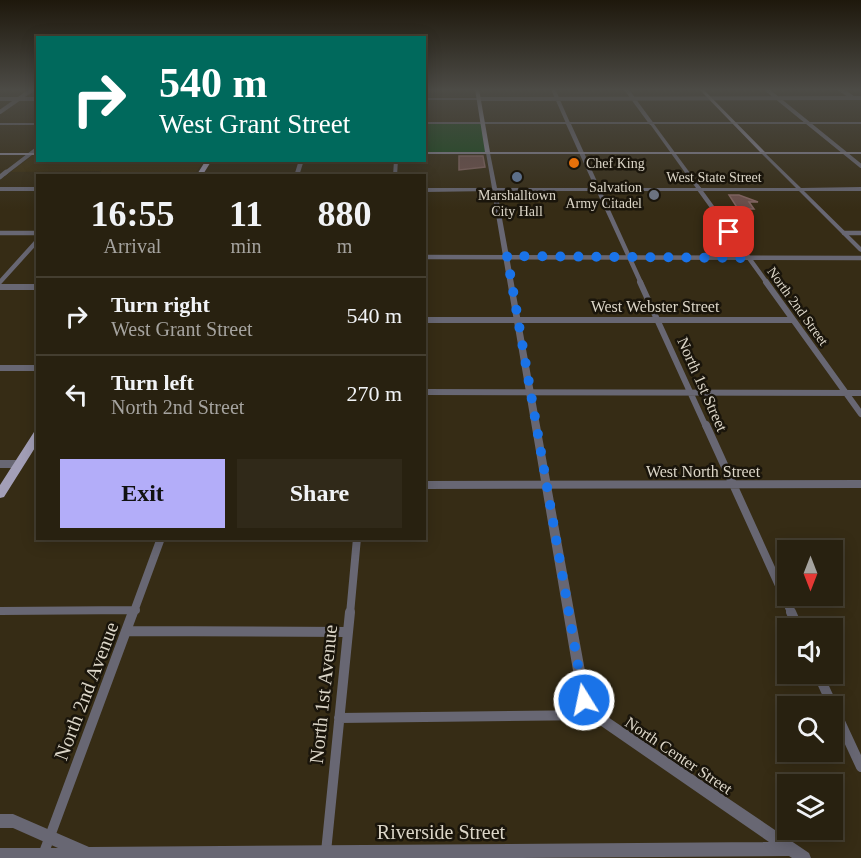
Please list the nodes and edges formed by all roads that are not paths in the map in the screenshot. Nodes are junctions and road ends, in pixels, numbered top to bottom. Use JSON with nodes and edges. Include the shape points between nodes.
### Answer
{"nodes":[{"id":1,"x":484,"y":129,"type":"edge"},
{"id":2,"x":571,"y":129,"type":"edge"},
{"id":3,"x":655,"y":129,"type":"edge"},
{"id":4,"x":740,"y":129,"type":"edge"},
{"id":5,"x":815,"y":129,"type":"edge"},
{"id":6,"x":36,"y":149,"type":"edge"},
{"id":7,"x":30,"y":153,"type":"junction"},
{"id":8,"x":36,"y":153,"type":"edge"},
{"id":9,"x":426,"y":153,"type":"edge"},
{"id":10,"x":488,"y":153,"type":"junction"},
{"id":11,"x":581,"y":153,"type":"junction"},
{"id":12,"x":672,"y":153,"type":"junction"},
{"id":13,"x":764,"y":153,"type":"junction"},
{"id":14,"x":844,"y":153,"type":"junction"},
{"id":15,"x":861,"y":153,"type":"edge"},
{"id":16,"x":0,"y":154,"type":"edge"},
{"id":17,"x":861,"y":166,"type":"edge"},
{"id":18,"x":0,"y":177,"type":"edge"},
{"id":19,"x":0,"y":189,"type":"edge"},
{"id":20,"x":36,"y":189,"type":"edge"},
{"id":21,"x":495,"y":189,"type":"junction"},
{"id":22,"x":598,"y":189,"type":"junction"},
{"id":23,"x":699,"y":189,"type":"junction"},
{"id":24,"x":800,"y":189,"type":"junction"},
{"id":25,"x":861,"y":189,"type":"edge"},
{"id":26,"x":426,"y":190,"type":"edge"},
{"id":27,"x":0,"y":233,"type":"edge"},
{"id":28,"x":36,"y":233,"type":"edge"},
{"id":29,"x":844,"y":233,"type":"junction"},
{"id":30,"x":861,"y":233,"type":"edge"},
{"id":31,"x":36,"y":243,"type":"edge"},
{"id":32,"x":861,"y":250,"type":"edge"},
{"id":33,"x":507,"y":256,"type":"junction"},
{"id":34,"x":426,"y":257,"type":"edge"},
{"id":35,"x":628,"y":257,"type":"junction"},
{"id":36,"x":748,"y":258,"type":"junction"},
{"id":37,"x":861,"y":258,"type":"edge"},
{"id":38,"x":1,"y":287,"type":"edge"},
{"id":39,"x":36,"y":287,"type":"edge"},
{"id":40,"x":426,"y":320,"type":"edge"},
{"id":41,"x":517,"y":320,"type":"junction"},
{"id":42,"x":657,"y":320,"type":"junction"},
{"id":43,"x":793,"y":320,"type":"junction"},
{"id":44,"x":0,"y":368,"type":"edge"},
{"id":45,"x":36,"y":368,"type":"edge"},
{"id":46,"x":426,"y":392,"type":"edge"},
{"id":47,"x":530,"y":392,"type":"junction"},
{"id":48,"x":691,"y":392,"type":"junction"},
{"id":49,"x":845,"y":392,"type":"junction"},
{"id":50,"x":861,"y":393,"type":"edge"},
{"id":51,"x":861,"y":414,"type":"edge"},
{"id":52,"x":36,"y":437,"type":"edge"},
{"id":53,"x":0,"y":464,"type":"edge"},
{"id":54,"x":19,"y":464,"type":"junction"},
{"id":55,"x":732,"y":484,"type":"junction"},
{"id":56,"x":861,"y":484,"type":"edge"},
{"id":57,"x":426,"y":485,"type":"edge"},
{"id":58,"x":545,"y":485,"type":"junction"},
{"id":59,"x":0,"y":494,"type":"edge"},
{"id":60,"x":160,"y":540,"type":"edge"},
{"id":61,"x":357,"y":540,"type":"edge"},
{"id":62,"x":136,"y":610,"type":"junction"},
{"id":63,"x":0,"y":611,"type":"edge"},
{"id":64,"x":793,"y":618,"type":"edge"},
{"id":65,"x":129,"y":631,"type":"junction"},
{"id":66,"x":348,"y":632,"type":"junction"},
{"id":67,"x":823,"y":684,"type":"edge"},
{"id":68,"x":595,"y":715,"type":"junction"},
{"id":69,"x":339,"y":718,"type":"junction"},
{"id":70,"x":861,"y":767,"type":"edge"},
{"id":71,"x":0,"y":821,"type":"edge"},
{"id":72,"x":50,"y":838,"type":"junction"},
{"id":73,"x":790,"y":849,"type":"junction"},
{"id":74,"x":326,"y":852,"type":"junction"},
{"id":75,"x":0,"y":855,"type":"edge"},
{"id":76,"x":43,"y":855,"type":"junction"},
{"id":77,"x":92,"y":856,"type":"junction"},
{"id":78,"x":804,"y":858,"type":"edge"}],
"edges":[{"from":1,"to":10,"type":"main road"},
{"from":2,"to":11,"type":"street","name":"North 1st Street"},
{"from":3,"to":12,"type":"street","name":"North 2nd Street"},
{"from":4,"to":13,"type":"main road"},
{"from":5,"to":14,"type":"street"},
{"from":6,"to":7,"type":"street"},
{"from":7,"to":8,"type":"main road"},
{"from":7,"to":16,"type":"main road"},
{"from":7,"to":18,"type":"street"},
{"from":9,"to":10,"type":"main road"},
{"from":10,"to":11,"type":"main road"},
{"from":10,"to":21,"type":"street","name":"North Center Street"},
{"from":11,"to":12,"type":"main road"},
{"from":11,"to":22,"type":"street","name":"North 1st Street"},
{"from":12,"to":13,"type":"main road"},
{"from":12,"to":23,"type":"street","name":"North 2nd Street"},
{"from":13,"to":14,"type":"main road"},
{"from":13,"to":24,"type":"street"},
{"from":14,"to":15,"type":"main road"},
{"from":14,"to":17,"type":"street"},
{"from":19,"to":20,"type":"street"},
{"from":21,"to":22,"type":"street","name":"West State Street"},
{"from":21,"to":26,"type":"street","name":"West State Street"},
{"from":21,"to":33,"type":"street","name":"North Center Street"},
{"from":22,"to":23,"type":"street","name":"West State Street"},
{"from":22,"to":35,"type":"street","name":"North 1st Street"},
{"from":23,"to":24,"type":"street","name":"West State Street"},
{"from":23,"to":36,"type":"street","name":"North 2nd Street"},
{"from":24,"to":25,"type":"street","name":"West State Street"},
{"from":24,"to":29,"type":"street"},
{"from":27,"to":28,"type":"street"},
{"from":29,"to":30,"type":"street"},
{"from":29,"to":32,"type":"street"},
{"from":31,"to":38,"type":"street"},
{"from":33,"to":34,"type":"street"},
{"from":33,"to":35,"type":"street"},
{"from":33,"to":41,"type":"street","name":"North Center Street"},
{"from":35,"to":36,"type":"street"},
{"from":35,"to":42,"type":"street","name":"North 1st Street"},
{"from":36,"to":37,"type":"street"},
{"from":36,"to":43,"type":"street","name":"North 2nd Street"},
{"from":38,"to":39,"type":"street"},
{"from":40,"to":41,"type":"street","name":"West Webster Street"},
{"from":41,"to":42,"type":"street","name":"West Webster Street"},
{"from":41,"to":47,"type":"street","name":"North Center Street"},
{"from":42,"to":43,"type":"street","name":"West Webster Street"},
{"from":42,"to":48,"type":"street","name":"North 1st Street"},
{"from":43,"to":49,"type":"street","name":"North 2nd Street"},
{"from":44,"to":45,"type":"street"},
{"from":46,"to":47,"type":"street"},
{"from":47,"to":48,"type":"street"},
{"from":47,"to":58,"type":"street","name":"North Center Street"},
{"from":48,"to":49,"type":"street"},
{"from":48,"to":55,"type":"street","name":"North 1st Street"},
{"from":49,"to":50,"type":"street"},
{"from":49,"to":51,"type":"street","name":"North 2nd Street"},
{"from":52,"to":54,"type":"main road"},
{"from":53,"to":54,"type":"street"},
{"from":54,"to":59,"type":"main road"},
{"from":55,"to":56,"type":"street","name":"West North Street"},
{"from":55,"to":58,"type":"street","name":"West North Street"},
{"from":55,"to":64,"type":"street","name":"North 1st Street"},
{"from":57,"to":58,"type":"street","name":"West North Street"},
{"from":58,"to":68,"type":"street","name":"North Center Street","via":[[584,700]]},
{"from":60,"to":62,"type":"street","name":"North 2nd Avenue"},
{"from":61,"to":66,"type":"street","name":"North 1st Avenue"},
{"from":62,"to":63,"type":"street"},
{"from":62,"to":65,"type":"street","name":"North 2nd Avenue"},
{"from":65,"to":66,"type":"street"},
{"from":65,"to":72,"type":"street","name":"North 2nd Avenue"},
{"from":66,"to":69,"type":"street","name":"North 1st Avenue"},
{"from":67,"to":70,"type":"street"},
{"from":68,"to":69,"type":"street"},
{"from":68,"to":73,"type":"street","name":"North Center Street"},
{"from":69,"to":74,"type":"street","name":"North 1st Avenue"},
{"from":71,"to":72,"type":"street","name":"Riverside Street","via":[[13,821]]},
{"from":72,"to":76,"type":"street","name":"North 2nd Avenue"},
{"from":72,"to":77,"type":"street","name":"Riverside Street"},
{"from":73,"to":74,"type":"street","name":"Riverside Street"},
{"from":73,"to":78,"type":"street","name":"North Center Street"},
{"from":74,"to":77,"type":"street","name":"Riverside Street"},
{"from":75,"to":76,"type":"street","name":"Riverside Street"},
{"from":76,"to":77,"type":"street","name":"Riverside Street"}]}
